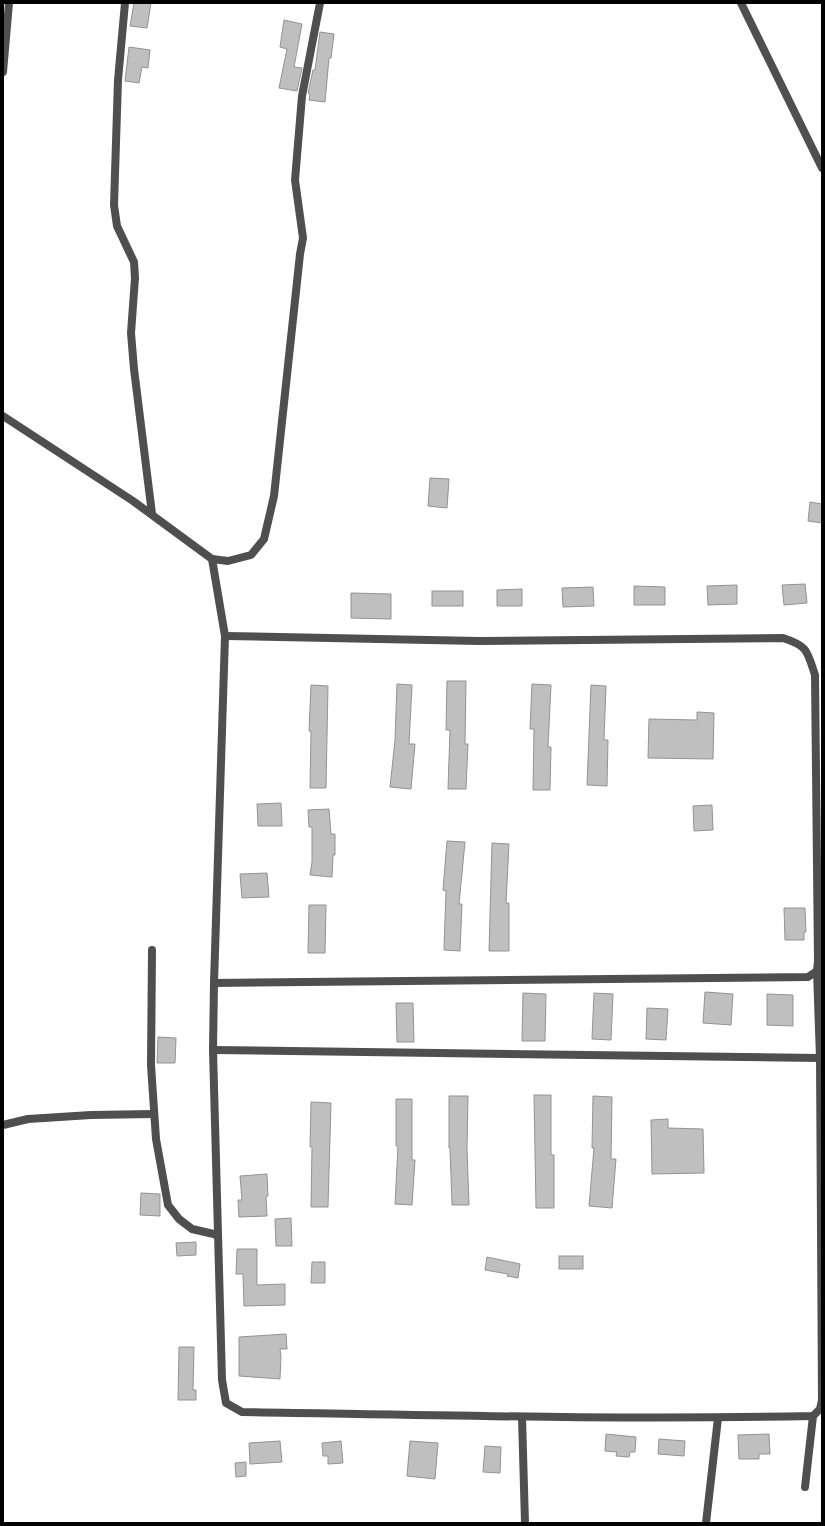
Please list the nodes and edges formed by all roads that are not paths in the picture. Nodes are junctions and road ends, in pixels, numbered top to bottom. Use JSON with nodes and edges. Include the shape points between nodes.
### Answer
{"nodes":[{"id":1,"x":9,"y":3,"type":"edge"},
{"id":2,"x":125,"y":3,"type":"edge"},
{"id":3,"x":320,"y":3,"type":"edge"},
{"id":4,"x":741,"y":3,"type":"edge"},
{"id":5,"x":3,"y":72,"type":"edge"},
{"id":6,"x":822,"y":168,"type":"edge"},
{"id":7,"x":3,"y":416,"type":"edge"},
{"id":8,"x":152,"y":514,"type":"junction"},
{"id":9,"x":212,"y":559,"type":"junction"},
{"id":10,"x":225,"y":636,"type":"junction"},
{"id":11,"x":152,"y":950,"type":"dead end"},
{"id":12,"x":817,"y":970,"type":"junction"},
{"id":13,"x":214,"y":983,"type":"junction"},
{"id":14,"x":213,"y":1050,"type":"junction"},
{"id":15,"x":820,"y":1058,"type":"junction"},
{"id":16,"x":154,"y":1114,"type":"junction"},
{"id":17,"x":3,"y":1125,"type":"edge"},
{"id":18,"x":218,"y":1235,"type":"junction"},
{"id":19,"x":813,"y":1416,"type":"junction"},
{"id":20,"x":522,"y":1417,"type":"junction"},
{"id":21,"x":718,"y":1418,"type":"junction"},
{"id":22,"x":805,"y":1487,"type":"dead end"},
{"id":23,"x":525,"y":1523,"type":"edge"},
{"id":24,"x":706,"y":1523,"type":"edge"}],
"edges":[{"from":1,"to":5,"type":"street"},
{"from":2,"to":8,"type":"street","via":[[118,80],[114,205],[117,226],[134,262],[133,355]]},
{"from":3,"to":9,"type":"street","via":[[302,96],[295,180],[303,238],[274,496],[264,539],[251,555],[228,561]]},
{"from":4,"to":6,"type":"street"},
{"from":7,"to":8,"type":"street"},
{"from":8,"to":9,"type":"street"},
{"from":9,"to":10,"type":"street"},
{"from":10,"to":12,"type":"street","via":[[479,641],[783,638],[798,643],[808,653],[815,675]]},
{"from":10,"to":13,"type":"street"},
{"from":11,"to":16,"type":"street","via":[[151,1065]]},
{"from":12,"to":13,"type":"street","via":[[808,977]]},
{"from":12,"to":15,"type":"street"},
{"from":13,"to":14,"type":"street"},
{"from":14,"to":15,"type":"street"},
{"from":14,"to":18,"type":"street"},
{"from":15,"to":19,"type":"street","via":[[822,1400],[820,1409]]},
{"from":16,"to":17,"type":"street","via":[[28,1118]]},
{"from":16,"to":18,"type":"street","via":[[168,1205],[192,1229]]},
{"from":18,"to":20,"type":"street","via":[[222,1380],[226,1403],[242,1412]]},
{"from":19,"to":21,"type":"street"},
{"from":19,"to":22,"type":"street"},
{"from":20,"to":21,"type":"street"},
{"from":20,"to":23,"type":"street"},
{"from":21,"to":24,"type":"street"}]}
